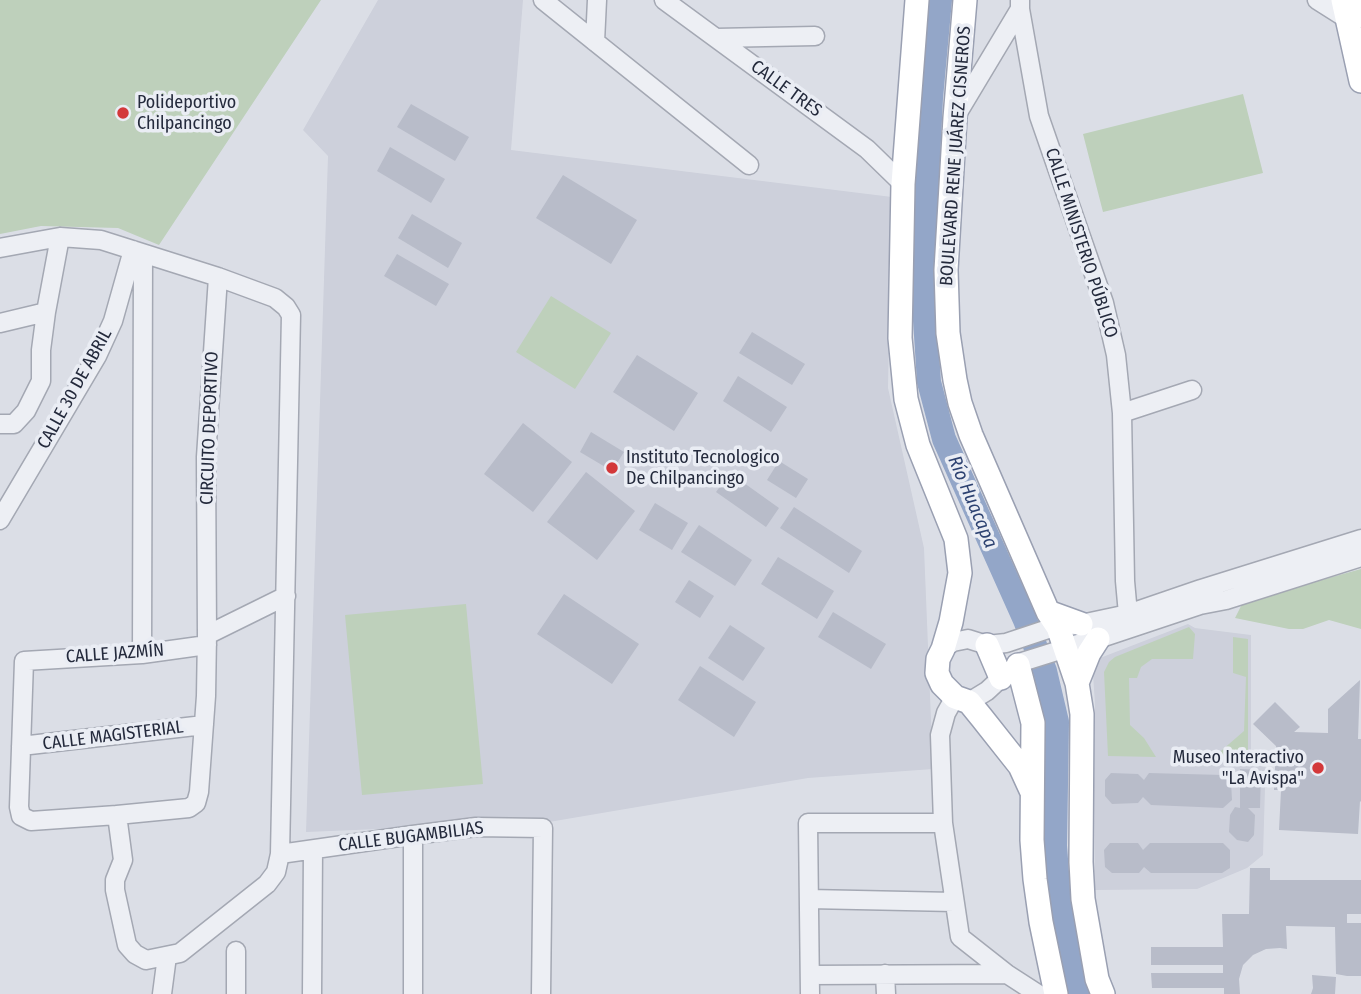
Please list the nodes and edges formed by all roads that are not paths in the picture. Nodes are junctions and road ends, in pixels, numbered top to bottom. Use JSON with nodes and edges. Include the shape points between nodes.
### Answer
{"nodes":[{"id":1,"x":543,"y":0,"type":"edge"},
{"id":2,"x":597,"y":0,"type":"edge"},
{"id":3,"x":664,"y":0,"type":"edge"},
{"id":4,"x":916,"y":0,"type":"edge"},
{"id":5,"x":965,"y":0,"type":"edge"},
{"id":6,"x":1317,"y":0,"type":"edge"},
{"id":7,"x":1020,"y":5,"type":"edge"},
{"id":8,"x":1352,"y":8,"type":"edge"},
{"id":9,"x":816,"y":36,"type":"dead end"},
{"id":10,"x":716,"y":38,"type":"junction"},
{"id":11,"x":595,"y":42,"type":"junction"},
{"id":12,"x":1361,"y":81,"type":"edge"},
{"id":13,"x":955,"y":118,"type":"junction"},
{"id":14,"x":749,"y":165,"type":"dead end"},
{"id":15,"x":903,"y":184,"type":"junction"},
{"id":16,"x":60,"y":237,"type":"junction"},
{"id":17,"x":0,"y":248,"type":"edge"},
{"id":18,"x":138,"y":252,"type":"junction"},
{"id":19,"x":218,"y":277,"type":"junction"},
{"id":20,"x":46,"y":312,"type":"junction"},
{"id":21,"x":0,"y":323,"type":"edge"},
{"id":22,"x":1192,"y":390,"type":"dead end"},
{"id":23,"x":1122,"y":413,"type":"junction"},
{"id":24,"x":0,"y":424,"type":"edge"},
{"id":25,"x":0,"y":520,"type":"edge"},
{"id":26,"x":1361,"y":539,"type":"edge"},
{"id":27,"x":1361,"y":557,"type":"edge"},
{"id":28,"x":286,"y":596,"type":"junction"},
{"id":29,"x":1128,"y":614,"type":"junction"},
{"id":30,"x":1090,"y":631,"type":"junction"},
{"id":31,"x":1055,"y":633,"type":"junction"},
{"id":32,"x":207,"y":640,"type":"junction"},
{"id":33,"x":987,"y":645,"type":"junction"},
{"id":34,"x":943,"y":649,"type":"junction"},
{"id":35,"x":142,"y":654,"type":"junction"},
{"id":36,"x":1014,"y":668,"type":"junction"},
{"id":37,"x":1077,"y":683,"type":"junction"},
{"id":38,"x":962,"y":699,"type":"junction"},
{"id":39,"x":204,"y":725,"type":"junction"},
{"id":40,"x":21,"y":747,"type":"junction"},
{"id":41,"x":1031,"y":790,"type":"junction"},
{"id":42,"x":117,"y":815,"type":"junction"},
{"id":43,"x":943,"y":823,"type":"junction"},
{"id":44,"x":413,"y":835,"type":"junction"},
{"id":45,"x":313,"y":850,"type":"junction"},
{"id":46,"x":280,"y":854,"type":"junction"},
{"id":47,"x":809,"y":899,"type":"junction"},
{"id":48,"x":954,"y":902,"type":"junction"},
{"id":49,"x":236,"y":951,"type":"dead end"},
{"id":50,"x":167,"y":956,"type":"junction"},
{"id":51,"x":885,"y":974,"type":"junction"},
{"id":52,"x":1007,"y":974,"type":"junction"},
{"id":53,"x":811,"y":975,"type":"junction"},
{"id":54,"x":162,"y":994,"type":"edge"},
{"id":55,"x":236,"y":994,"type":"edge"},
{"id":56,"x":312,"y":994,"type":"edge"},
{"id":57,"x":413,"y":994,"type":"edge"},
{"id":58,"x":541,"y":994,"type":"edge"},
{"id":59,"x":810,"y":994,"type":"edge"},
{"id":60,"x":886,"y":994,"type":"edge"},
{"id":61,"x":1038,"y":994,"type":"edge"},
{"id":62,"x":1056,"y":994,"type":"edge"},
{"id":63,"x":1103,"y":994,"type":"edge"}],
"edges":[{"from":1,"to":11,"type":"street"},
{"from":2,"to":11,"type":"street"},
{"from":3,"to":10,"type":"street","name":"CALLE TRES"},
{"from":4,"to":15,"type":"main road"},
{"from":5,"to":13,"type":"main road","name":"BOULEVARD RENE JUÁREZ CISNEROS"},
{"from":6,"to":8,"type":"street"},
{"from":7,"to":13,"type":"street"},
{"from":7,"to":23,"type":"street","name":"CALLE MINISTERIO PÚBLICO","via":[[1039,116],[1104,303]]},
{"from":8,"to":12,"type":"main road"},
{"from":9,"to":10,"type":"street"},
{"from":10,"to":15,"type":"street","name":"CALLE TRES","via":[[867,149]]},
{"from":11,"to":14,"type":"street"},
{"from":13,"to":31,"type":"main road","name":"BOULEVARD RENE JUÁREZ CISNEROS","via":[[946,270],[955,380],[971,435]]},
{"from":15,"to":34,"type":"main road","via":[[900,338],[906,399],[918,445],[956,539],[960,573]]},
{"from":16,"to":17,"type":"street"},
{"from":16,"to":18,"type":"street","via":[[101,240]]},
{"from":16,"to":20,"type":"street"},
{"from":18,"to":19,"type":"street"},
{"from":18,"to":25,"type":"street","name":"CALLE 30 DE ABRIL","via":[[97,356]]},
{"from":18,"to":35,"type":"street"},
{"from":19,"to":28,"type":"street","via":[[275,298],[291,315]]},
{"from":19,"to":32,"type":"street","name":"CIRCUITO DEPORTIVO","via":[[206,457]]},
{"from":20,"to":21,"type":"street"},
{"from":20,"to":24,"type":"street","via":[[41,381],[14,424]]},
{"from":22,"to":23,"type":"street"},
{"from":23,"to":29,"type":"street","name":"CALLE MINISTERIO PÚBLICO"},
{"from":26,"to":29,"type":"street"},
{"from":27,"to":30,"type":"street","via":[[1226,600]]},
{"from":28,"to":32,"type":"street","name":"CALLE JAZMÍN"},
{"from":28,"to":46,"type":"street"},
{"from":29,"to":30,"type":"street"},
{"from":30,"to":31,"type":"main road"},
{"from":30,"to":31,"type":"street"},
{"from":30,"to":37,"type":"main road"},
{"from":31,"to":33,"type":"street"},
{"from":31,"to":36,"type":"street"},
{"from":31,"to":37,"type":"main road","name":"BOULEVARD RENE JUÁREZ CISNEROS"},
{"from":32,"to":35,"type":"street","name":"CALLE JAZMÍN"},
{"from":32,"to":39,"type":"street","name":"CIRCUITO DEPORTIVO"},
{"from":33,"to":34,"type":"street","via":[[968,639]]},
{"from":33,"to":36,"type":"main road"},
{"from":34,"to":38,"type":"main road","via":[[937,673],[942,684]]},
{"from":35,"to":40,"type":"street","name":"CALLE JAZMÍN","via":[[24,661]]},
{"from":36,"to":38,"type":"street","via":[[987,691]]},
{"from":36,"to":41,"type":"main road","via":[[1033,723]]},
{"from":37,"to":63,"type":"main road","name":"BOULEVARD RENE JUÁREZ CISNEROS","via":[[1082,714],[1083,899]]},
{"from":38,"to":41,"type":"main road","via":[[1020,766]]},
{"from":38,"to":43,"type":"street","via":[[946,713],[940,735]]},
{"from":39,"to":40,"type":"street","name":"CALLE MAGISTERIAL"},
{"from":39,"to":42,"type":"street","name":"CIRCUITO DEPORTIVO","via":[[196,803],[189,808]]},
{"from":40,"to":42,"type":"street","via":[[21,816],[31,821]]},
{"from":41,"to":62,"type":"main road","via":[[1034,879]]},
{"from":42,"to":50,"type":"street","via":[[123,860],[115,890],[127,945],[146,960]]},
{"from":43,"to":47,"type":"street","via":[[808,823]]},
{"from":43,"to":48,"type":"street"},
{"from":44,"to":45,"type":"street","name":"CALLE BUGAMBILIAS"},
{"from":44,"to":57,"type":"street"},
{"from":44,"to":58,"type":"street","name":"CALLE BUGAMBILIAS","via":[[477,827],[544,828]]},
{"from":45,"to":46,"type":"street","name":"CALLE BUGAMBILIAS"},
{"from":45,"to":56,"type":"street"},
{"from":46,"to":50,"type":"street","via":[[267,884],[180,953]]},
{"from":47,"to":48,"type":"street"},
{"from":47,"to":53,"type":"street"},
{"from":48,"to":52,"type":"street","via":[[960,937]]},
{"from":49,"to":55,"type":"street"},
{"from":50,"to":54,"type":"street"},
{"from":51,"to":52,"type":"street"},
{"from":51,"to":53,"type":"street"},
{"from":51,"to":60,"type":"street"},
{"from":52,"to":61,"type":"street"},
{"from":53,"to":59,"type":"street"}]}
